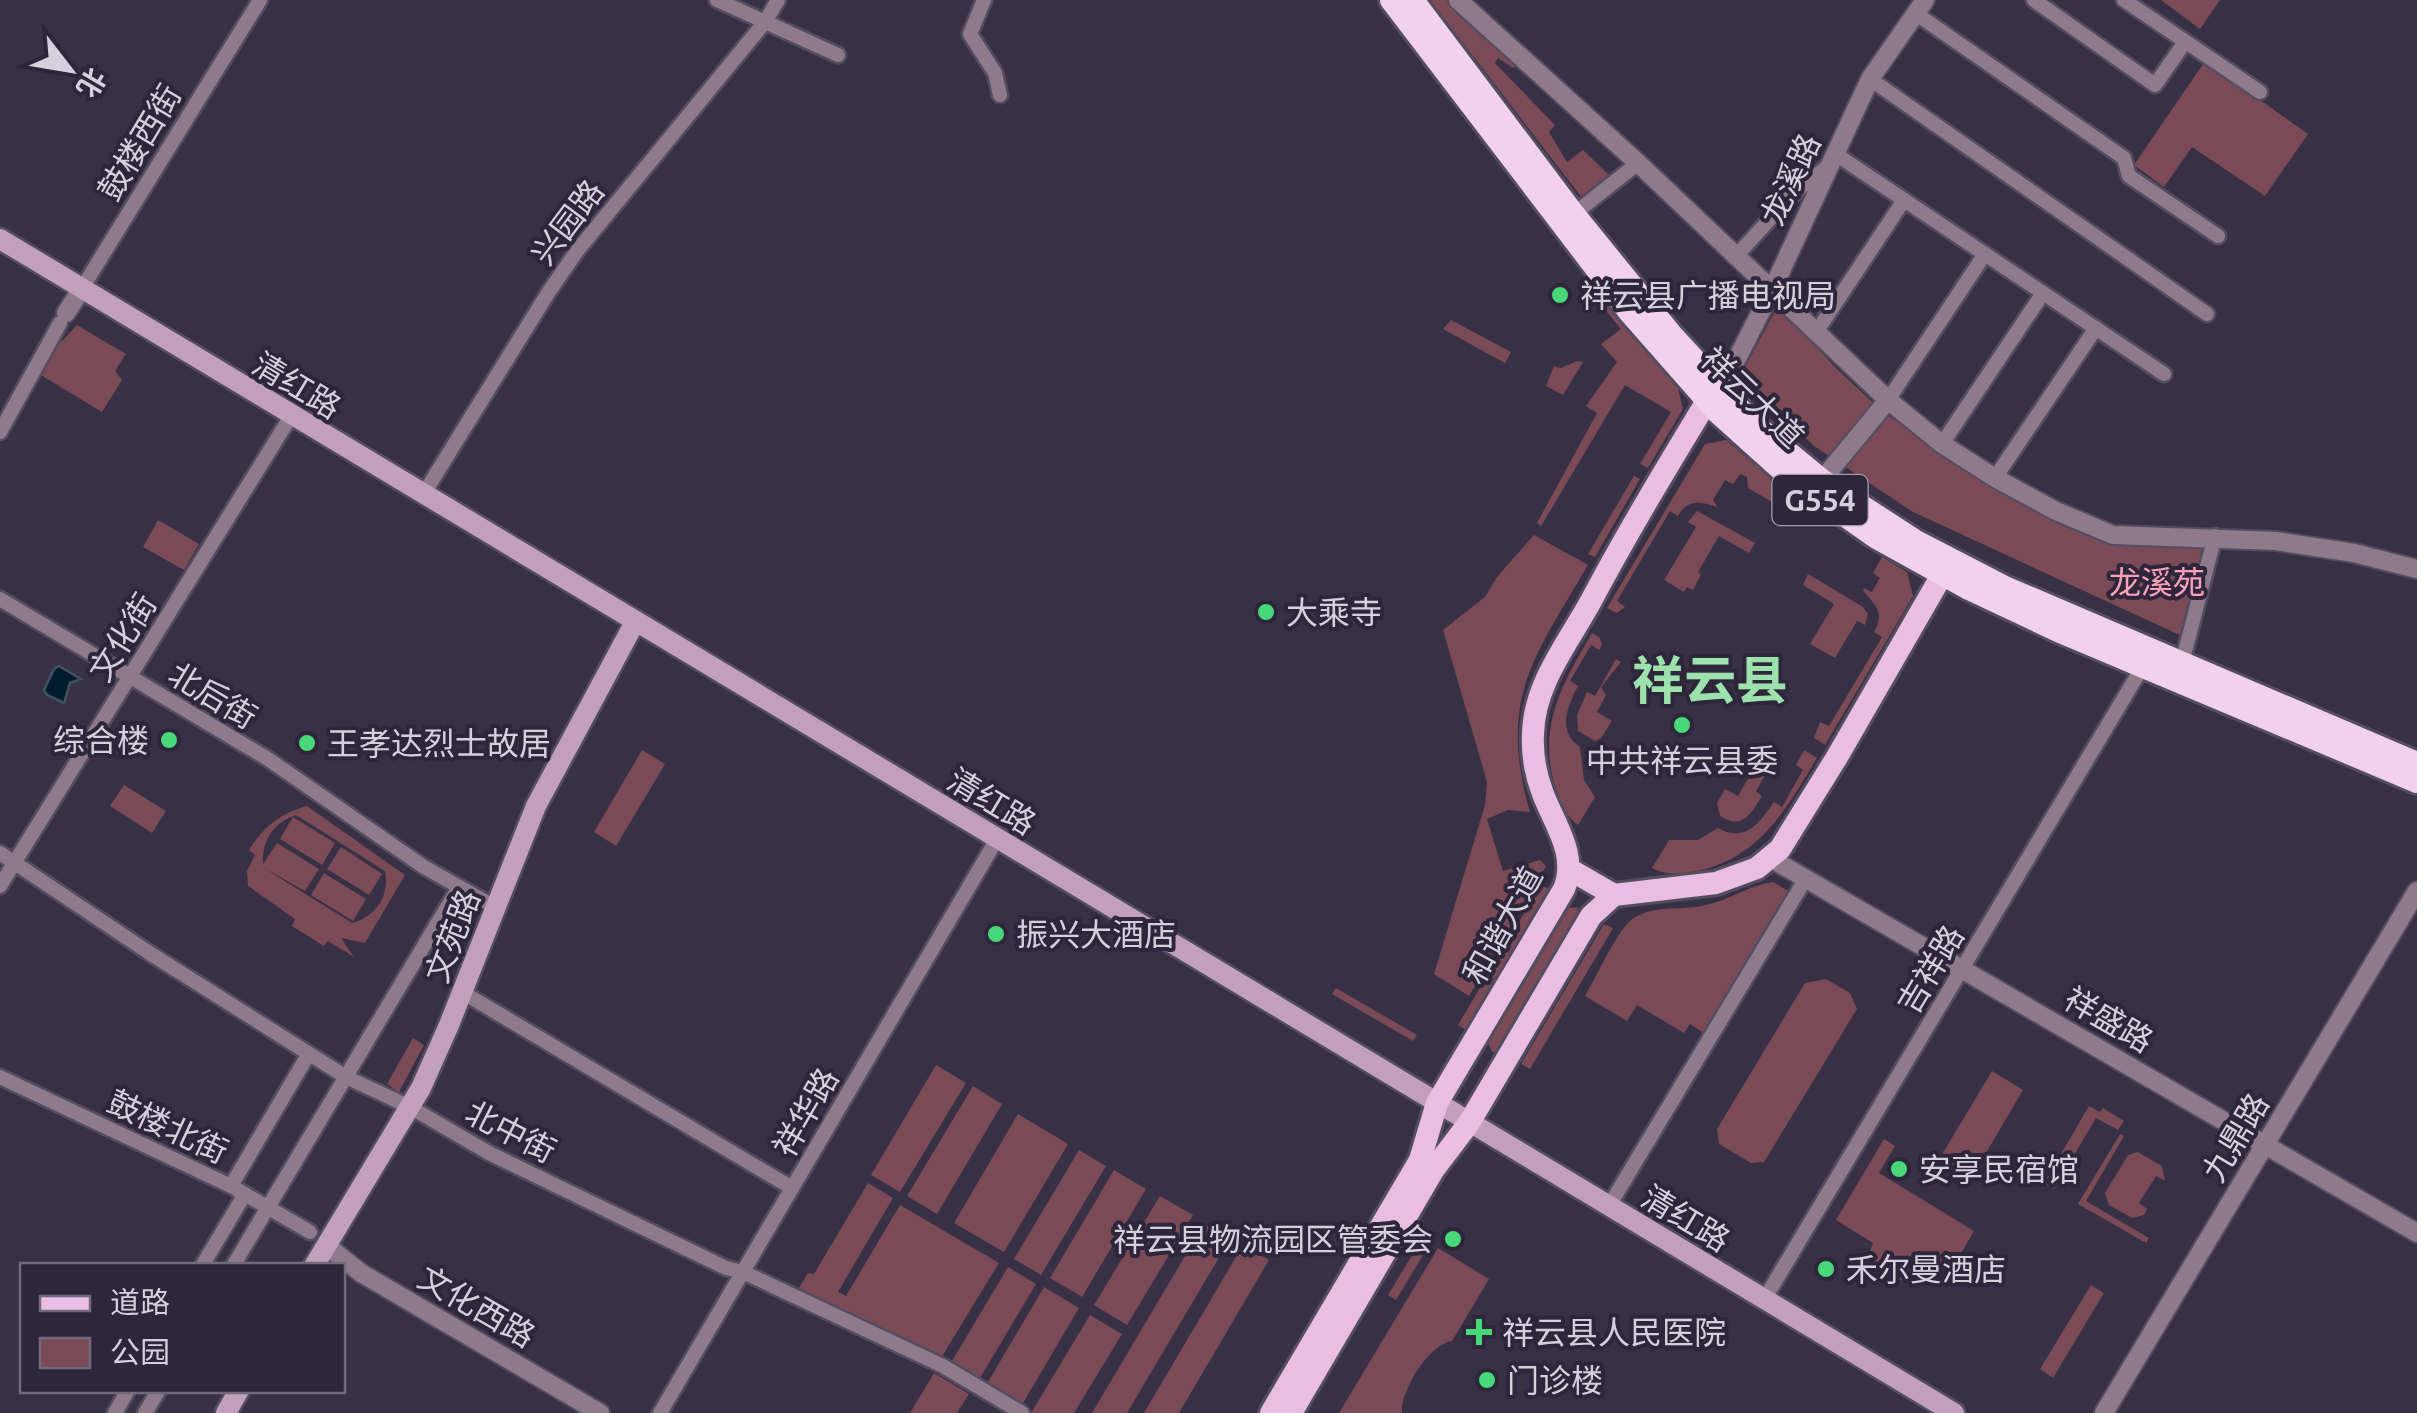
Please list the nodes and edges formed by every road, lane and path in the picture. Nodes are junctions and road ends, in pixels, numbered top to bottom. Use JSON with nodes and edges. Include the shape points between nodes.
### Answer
{"nodes":[{"id":1,"x":260,"y":0,"type":"edge"},
{"id":2,"x":717,"y":0,"type":"edge"},
{"id":3,"x":778,"y":0,"type":"edge"},
{"id":4,"x":984,"y":0,"type":"edge"},
{"id":5,"x":1390,"y":0,"type":"edge"},
{"id":6,"x":1413,"y":0,"type":"edge"},
{"id":7,"x":1458,"y":0,"type":"edge"},
{"id":8,"x":2034,"y":0,"type":"edge"},
{"id":9,"x":2124,"y":0,"type":"edge"},
{"id":10,"x":1920,"y":7,"type":"edge"},
{"id":11,"x":765,"y":22,"type":"junction"},
{"id":12,"x":2185,"y":42,"type":"junction"},
{"id":13,"x":838,"y":54,"type":"dead end"},
{"id":14,"x":1870,"y":80,"type":"junction"},
{"id":15,"x":2260,"y":92,"type":"dead end"},
{"id":16,"x":1000,"y":95,"type":"dead end"},
{"id":17,"x":1831,"y":160,"type":"junction"},
{"id":18,"x":1638,"y":163,"type":"junction"},
{"id":19,"x":1904,"y":200,"type":"junction"},
{"id":20,"x":1574,"y":214,"type":"junction"},
{"id":21,"x":2218,"y":236,"type":"dead end"},
{"id":22,"x":0,"y":239,"type":"edge"},
{"id":23,"x":1985,"y":254,"type":"junction"},
{"id":24,"x":1737,"y":255,"type":"junction"},
{"id":25,"x":81,"y":290,"type":"junction"},
{"id":26,"x":1772,"y":290,"type":"junction"},
{"id":27,"x":2043,"y":293,"type":"junction"},
{"id":28,"x":2207,"y":314,"type":"dead end"},
{"id":29,"x":63,"y":318,"type":"joint"},
{"id":30,"x":2096,"y":328,"type":"junction"},
{"id":31,"x":1816,"y":332,"type":"junction"},
{"id":32,"x":2164,"y":374,"type":"dead end"},
{"id":33,"x":1714,"y":396,"type":"junction"},
{"id":34,"x":1888,"y":400,"type":"junction"},
{"id":35,"x":292,"y":416,"type":"junction"},
{"id":36,"x":0,"y":432,"type":"edge"},
{"id":37,"x":1942,"y":444,"type":"junction"},
{"id":38,"x":1996,"y":478,"type":"junction"},
{"id":39,"x":1822,"y":480,"type":"junction"},
{"id":40,"x":422,"y":495,"type":"junction"},
{"id":41,"x":2215,"y":536,"type":"junction"},
{"id":42,"x":2417,"y":569,"type":"edge"},
{"id":43,"x":1942,"y":576,"type":"junction"},
{"id":44,"x":0,"y":600,"type":"edge"},
{"id":45,"x":635,"y":622,"type":"junction"},
{"id":46,"x":2147,"y":658,"type":"junction"},
{"id":47,"x":2182,"y":664,"type":"junction"},
{"id":48,"x":130,"y":677,"type":"junction"},
{"id":49,"x":2417,"y":763,"type":"edge"},
{"id":50,"x":2417,"y":782,"type":"edge"},
{"id":51,"x":996,"y":839,"type":"junction"},
{"id":52,"x":0,"y":853,"type":"edge"},
{"id":53,"x":1770,"y":858,"type":"junction"},
{"id":54,"x":15,"y":862,"type":"junction"},
{"id":55,"x":1569,"y":869,"type":"junction"},
{"id":56,"x":1806,"y":878,"type":"junction"},
{"id":57,"x":0,"y":886,"type":"edge"},
{"id":58,"x":459,"y":887,"type":"junction"},
{"id":59,"x":2417,"y":891,"type":"edge"},
{"id":60,"x":1614,"y":895,"type":"junction"},
{"id":61,"x":496,"y":907,"type":"junction"},
{"id":62,"x":1962,"y":969,"type":"junction"},
{"id":63,"x":462,"y":992,"type":"junction"},
{"id":64,"x":308,"y":1055,"type":"junction"},
{"id":65,"x":346,"y":1076,"type":"junction"},
{"id":66,"x":0,"y":1077,"type":"edge"},
{"id":67,"x":1437,"y":1103,"type":"junction"},
{"id":68,"x":410,"y":1108,"type":"junction"},
{"id":69,"x":1470,"y":1123,"type":"junction"},
{"id":70,"x":2265,"y":1144,"type":"junction"},
{"id":71,"x":792,"y":1188,"type":"junction"},
{"id":72,"x":238,"y":1190,"type":"junction"},
{"id":73,"x":1609,"y":1206,"type":"junction"},
{"id":74,"x":268,"y":1207,"type":"junction"},
{"id":75,"x":2417,"y":1232,"type":"edge"},
{"id":76,"x":318,"y":1239,"type":"junction"},
{"id":77,"x":203,"y":1263,"type":"edge"},
{"id":78,"x":235,"y":1263,"type":"edge"},
{"id":79,"x":314,"y":1263,"type":"edge"},
{"id":80,"x":743,"y":1272,"type":"junction"},
{"id":81,"x":1764,"y":1300,"type":"junction"},
{"id":82,"x":600,"y":1413,"type":"edge"},
{"id":83,"x":660,"y":1413,"type":"edge"},
{"id":84,"x":1022,"y":1413,"type":"edge"},
{"id":85,"x":1271,"y":1413,"type":"edge"},
{"id":86,"x":1291,"y":1413,"type":"edge"},
{"id":87,"x":1954,"y":1413,"type":"edge"},
{"id":88,"x":2104,"y":1413,"type":"edge"}],
"edges":[{"from":1,"to":25,"type":"street","name":"鼓楼西街"},
{"from":2,"to":11,"type":"street"},
{"from":3,"to":11,"type":"street","name":"兴园路"},
{"from":4,"to":16,"type":"street","via":[[970,34],[995,73]]},
{"from":5,"to":33,"type":"highway","name":"祥云大道","number":"G554","via":[[1584,256]]},
{"from":6,"to":20,"type":"highway","name":"祥云大道","number":"G554"},
{"from":7,"to":18,"type":"street"},
{"from":8,"to":12,"type":"street","via":[[2156,85]]},
{"from":9,"to":12,"type":"street"},
{"from":10,"to":14,"type":"street","name":"龙溪路"},
{"from":10,"to":21,"type":"street","via":[[2124,158],[2129,176]]},
{"from":11,"to":13,"type":"street"},
{"from":11,"to":40,"type":"street","name":"兴园路","via":[[566,266]]},
{"from":12,"to":15,"type":"street"},
{"from":14,"to":17,"type":"street","name":"龙溪路"},
{"from":14,"to":28,"type":"street"},
{"from":17,"to":19,"type":"street"},
{"from":17,"to":24,"type":"street"},
{"from":17,"to":26,"type":"street","name":"龙溪路"},
{"from":18,"to":20,"type":"street"},
{"from":18,"to":24,"type":"street"},
{"from":19,"to":23,"type":"street"},
{"from":19,"to":31,"type":"street"},
{"from":20,"to":33,"type":"highway","name":"祥云大道","number":"G554"},
{"from":22,"to":25,"type":"main road","name":"清红路"},
{"from":23,"to":27,"type":"street"},
{"from":23,"to":34,"type":"street"},
{"from":24,"to":26,"type":"street"},
{"from":25,"to":29,"type":"street","name":"鼓楼西街"},
{"from":25,"to":35,"type":"main road","name":"清红路"},
{"from":26,"to":31,"type":"street"},
{"from":26,"to":33,"type":"street","name":"龙溪路"},
{"from":27,"to":30,"type":"street"},
{"from":27,"to":37,"type":"street"},
{"from":29,"to":36,"type":"street","name":"鼓楼西街"},
{"from":30,"to":32,"type":"street"},
{"from":30,"to":38,"type":"street"},
{"from":31,"to":34,"type":"street"},
{"from":33,"to":39,"type":"highway","name":"祥云大道","number":"G554"},
{"from":33,"to":43,"type":"highway","name":"祥云大道","number":"G554","via":[[1766,458],[1814,496]]},
{"from":33,"to":55,"type":"main road","name":"和谐大道","via":[[1603,576],[1539,697],[1533,733],[1538,780],[1564,839]]},
{"from":34,"to":37,"type":"street"},
{"from":34,"to":39,"type":"street"},
{"from":35,"to":40,"type":"main road","name":"清红路"},
{"from":35,"to":48,"type":"street","name":"文化街"},
{"from":37,"to":38,"type":"street"},
{"from":38,"to":41,"type":"street","via":[[2105,533]]},
{"from":39,"to":46,"type":"highway","name":"祥云大道","number":"G554","via":[[1949,559]]},
{"from":40,"to":45,"type":"main road","name":"清红路"},
{"from":41,"to":42,"type":"street","via":[[2316,546]]},
{"from":41,"to":47,"type":"street"},
{"from":43,"to":46,"type":"highway","name":"祥云大道","number":"G554","via":[[1998,604]]},
{"from":43,"to":53,"type":"main road","via":[[1793,831]]},
{"from":44,"to":48,"type":"street","name":"北后街"},
{"from":45,"to":51,"type":"main road","name":"清红路"},
{"from":45,"to":61,"type":"main road","name":"文苑路","via":[[536,806]]},
{"from":46,"to":47,"type":"highway","name":"祥云大道","number":"G554"},
{"from":46,"to":50,"type":"highway","name":"祥云大道","number":"G554"},
{"from":46,"to":62,"type":"street","name":"吉祥路"},
{"from":47,"to":49,"type":"highway","name":"祥云大道","number":"G554"},
{"from":48,"to":54,"type":"street","name":"文化街"},
{"from":48,"to":58,"type":"street","name":"北后街"},
{"from":51,"to":67,"type":"main road","name":"清红路"},
{"from":51,"to":71,"type":"street","name":"祥华路"},
{"from":52,"to":54,"type":"street","name":"北中街"},
{"from":53,"to":56,"type":"street","name":"祥盛路"},
{"from":53,"to":60,"type":"main road","via":[[1704,886]]},
{"from":54,"to":57,"type":"street","name":"文化街"},
{"from":54,"to":64,"type":"street","name":"北中街"},
{"from":55,"to":60,"type":"main road"},
{"from":55,"to":67,"type":"main road","name":"和谐大道","via":[[1564,889]]},
{"from":56,"to":62,"type":"street","name":"祥盛路"},
{"from":56,"to":73,"type":"street"},
{"from":58,"to":61,"type":"street","name":"北后街"},
{"from":58,"to":65,"type":"street"},
{"from":59,"to":70,"type":"street","name":"九鼎路"},
{"from":60,"to":69,"type":"main road","via":[[1592,916]]},
{"from":61,"to":63,"type":"main road","name":"文苑路"},
{"from":62,"to":70,"type":"street","name":"祥盛路"},
{"from":62,"to":81,"type":"street","name":"吉祥路"},
{"from":63,"to":68,"type":"main road","name":"文苑路"},
{"from":63,"to":71,"type":"street"},
{"from":64,"to":65,"type":"street","name":"北中街"},
{"from":64,"to":72,"type":"street"},
{"from":65,"to":68,"type":"street","name":"北中街"},
{"from":65,"to":74,"type":"street"},
{"from":66,"to":72,"type":"street","name":"鼓楼北街"},
{"from":67,"to":69,"type":"main road","name":"清红路"},
{"from":67,"to":85,"type":"main road","name":"和谐大道","via":[[1420,1160]]},
{"from":68,"to":76,"type":"main road","name":"文苑路"},
{"from":68,"to":80,"type":"street","name":"北中街","via":[[489,1153]]},
{"from":69,"to":73,"type":"main road","name":"清红路"},
{"from":69,"to":86,"type":"main road","via":[[1434,1169]]},
{"from":70,"to":75,"type":"street","name":"祥盛路"},
{"from":70,"to":88,"type":"street","name":"九鼎路"},
{"from":71,"to":80,"type":"street","name":"祥华路"},
{"from":72,"to":74,"type":"street","name":"鼓楼北街"},
{"from":72,"to":77,"type":"street"},
{"from":73,"to":81,"type":"main road","name":"清红路"},
{"from":74,"to":76,"type":"street","name":"鼓楼北街"},
{"from":74,"to":78,"type":"street"},
{"from":76,"to":79,"type":"main road","name":"文苑路"},
{"from":76,"to":82,"type":"street","name":"文化西路","via":[[361,1273]]},
{"from":80,"to":83,"type":"street","name":"祥华路"},
{"from":80,"to":84,"type":"street","name":"北中街","via":[[943,1366]]},
{"from":81,"to":87,"type":"main road","name":"清红路"}]}
